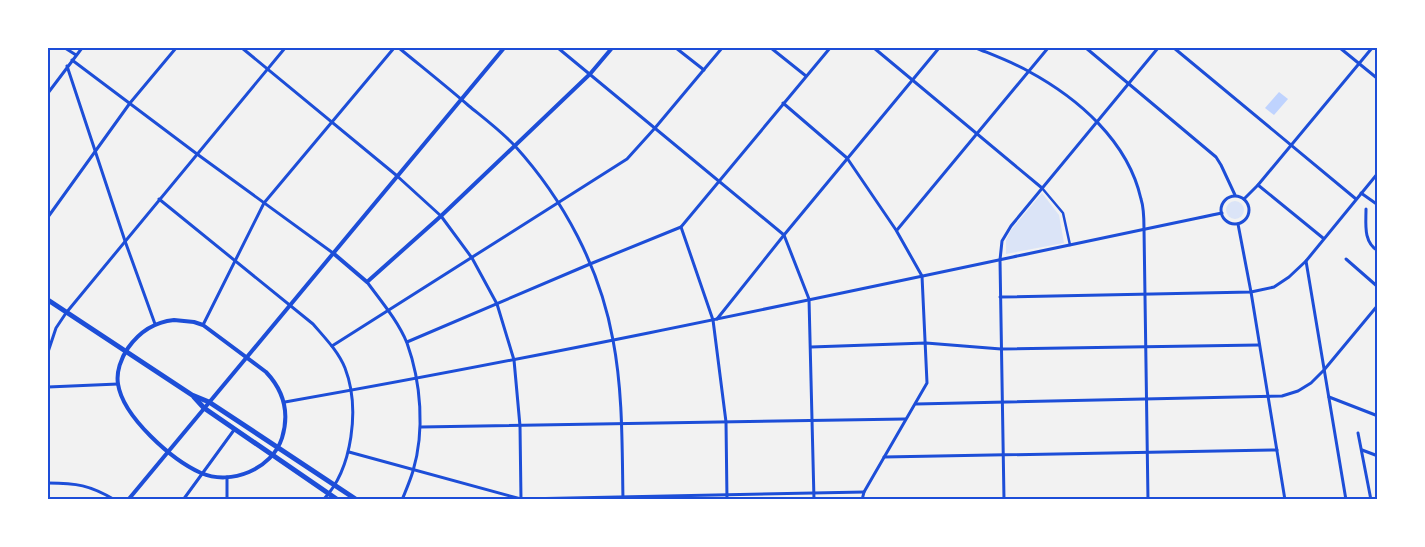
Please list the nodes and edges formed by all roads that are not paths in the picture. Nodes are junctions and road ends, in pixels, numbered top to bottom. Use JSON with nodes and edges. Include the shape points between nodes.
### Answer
{"nodes":[{"id":1,"x":65,"y":48,"type":"edge"},
{"id":2,"x":82,"y":48,"type":"edge"},
{"id":3,"x":176,"y":48,"type":"edge"},
{"id":4,"x":242,"y":48,"type":"edge"},
{"id":5,"x":285,"y":48,"type":"edge"},
{"id":6,"x":394,"y":48,"type":"edge"},
{"id":7,"x":399,"y":48,"type":"edge"},
{"id":8,"x":504,"y":48,"type":"edge"},
{"id":9,"x":558,"y":48,"type":"edge"},
{"id":10,"x":612,"y":48,"type":"edge"},
{"id":11,"x":676,"y":48,"type":"edge"},
{"id":12,"x":722,"y":48,"type":"edge"},
{"id":13,"x":771,"y":48,"type":"edge"},
{"id":14,"x":830,"y":48,"type":"edge"},
{"id":15,"x":874,"y":48,"type":"edge"},
{"id":16,"x":939,"y":48,"type":"edge"},
{"id":17,"x":976,"y":48,"type":"edge"},
{"id":18,"x":1048,"y":48,"type":"edge"},
{"id":19,"x":1086,"y":48,"type":"edge"},
{"id":20,"x":1158,"y":48,"type":"edge"},
{"id":21,"x":1174,"y":48,"type":"edge"},
{"id":22,"x":1340,"y":48,"type":"edge"},
{"id":23,"x":1372,"y":48,"type":"edge"},
{"id":24,"x":76,"y":55,"type":"junction"},
{"id":25,"x":72,"y":60,"type":"junction"},
{"id":26,"x":1358,"y":63,"type":"junction"},
{"id":27,"x":67,"y":66,"type":"junction"},
{"id":28,"x":267,"y":68,"type":"junction"},
{"id":29,"x":704,"y":70,"type":"junction"},
{"id":30,"x":1028,"y":71,"type":"junction"},
{"id":31,"x":590,"y":74,"type":"junction"},
{"id":32,"x":806,"y":76,"type":"junction"},
{"id":33,"x":1378,"y":79,"type":"edge"},
{"id":34,"x":913,"y":80,"type":"junction"},
{"id":35,"x":1128,"y":83,"type":"junction"},
{"id":36,"x":49,"y":87,"type":"edge"},
{"id":37,"x":48,"y":93,"type":"edge"},
{"id":38,"x":462,"y":100,"type":"junction"},
{"id":39,"x":130,"y":103,"type":"junction"},
{"id":40,"x":783,"y":104,"type":"junction"},
{"id":41,"x":1096,"y":120,"type":"junction"},
{"id":42,"x":332,"y":122,"type":"junction"},
{"id":43,"x":655,"y":128,"type":"junction"},
{"id":44,"x":978,"y":133,"type":"junction"},
{"id":45,"x":1291,"y":145,"type":"junction"},
{"id":46,"x":514,"y":146,"type":"junction"},
{"id":47,"x":95,"y":151,"type":"junction"},
{"id":48,"x":197,"y":154,"type":"junction"},
{"id":49,"x":847,"y":158,"type":"junction"},
{"id":50,"x":1378,"y":173,"type":"edge"},
{"id":51,"x":396,"y":175,"type":"junction"},
{"id":52,"x":719,"y":181,"type":"junction"},
{"id":53,"x":1258,"y":185,"type":"junction"},
{"id":54,"x":1042,"y":188,"type":"junction"},
{"id":55,"x":1361,"y":193,"type":"junction"},
{"id":56,"x":1235,"y":196,"type":"junction"},
{"id":57,"x":1244,"y":198,"type":"junction"},
{"id":58,"x":159,"y":199,"type":"junction"},
{"id":59,"x":1356,"y":199,"type":"junction"},
{"id":60,"x":559,"y":202,"type":"junction"},
{"id":61,"x":264,"y":203,"type":"junction"},
{"id":62,"x":1378,"y":205,"type":"edge"},
{"id":63,"x":1366,"y":209,"type":"dead end"},
{"id":64,"x":1222,"y":213,"type":"junction"},
{"id":65,"x":441,"y":216,"type":"junction"},
{"id":66,"x":48,"y":217,"type":"edge"},
{"id":67,"x":1238,"y":224,"type":"junction"},
{"id":68,"x":681,"y":228,"type":"junction"},
{"id":69,"x":1144,"y":229,"type":"junction"},
{"id":70,"x":896,"y":230,"type":"junction"},
{"id":71,"x":784,"y":235,"type":"junction"},
{"id":72,"x":1323,"y":238,"type":"junction"},
{"id":73,"x":125,"y":241,"type":"junction"},
{"id":74,"x":1070,"y":245,"type":"junction"},
{"id":75,"x":1378,"y":251,"type":"edge"},
{"id":76,"x":334,"y":253,"type":"junction"},
{"id":77,"x":472,"y":258,"type":"junction"},
{"id":78,"x":1346,"y":259,"type":"dead end"},
{"id":79,"x":1000,"y":260,"type":"junction"},
{"id":80,"x":1306,"y":260,"type":"junction"},
{"id":81,"x":234,"y":261,"type":"junction"},
{"id":82,"x":590,"y":264,"type":"junction"},
{"id":83,"x":922,"y":276,"type":"junction"},
{"id":84,"x":367,"y":282,"type":"junction"},
{"id":85,"x":1378,"y":286,"type":"edge"},
{"id":86,"x":1251,"y":292,"type":"junction"},
{"id":87,"x":1145,"y":293,"type":"junction"},
{"id":88,"x":1000,"y":297,"type":"junction"},
{"id":89,"x":809,"y":299,"type":"junction"},
{"id":90,"x":48,"y":300,"type":"edge"},
{"id":91,"x":497,"y":304,"type":"junction"},
{"id":92,"x":290,"y":305,"type":"junction"},
{"id":93,"x":1378,"y":305,"type":"edge"},
{"id":94,"x":389,"y":311,"type":"junction"},
{"id":95,"x":66,"y":312,"type":"junction"},
{"id":96,"x":714,"y":320,"type":"junction"},
{"id":97,"x":155,"y":324,"type":"junction"},
{"id":98,"x":203,"y":325,"type":"junction"},
{"id":99,"x":614,"y":340,"type":"junction"},
{"id":100,"x":407,"y":342,"type":"junction"},
{"id":101,"x":926,"y":343,"type":"junction"},
{"id":102,"x":1259,"y":345,"type":"junction"},
{"id":103,"x":332,"y":346,"type":"junction"},
{"id":104,"x":1146,"y":346,"type":"junction"},
{"id":105,"x":811,"y":347,"type":"junction"},
{"id":106,"x":1001,"y":350,"type":"junction"},
{"id":107,"x":126,"y":351,"type":"junction"},
{"id":108,"x":48,"y":352,"type":"edge"},
{"id":109,"x":246,"y":356,"type":"junction"},
{"id":110,"x":514,"y":360,"type":"junction"},
{"id":111,"x":1324,"y":370,"type":"junction"},
{"id":112,"x":416,"y":379,"type":"junction"},
{"id":113,"x":118,"y":384,"type":"junction"},
{"id":114,"x":48,"y":387,"type":"edge"},
{"id":115,"x":350,"y":391,"type":"junction"},
{"id":116,"x":192,"y":395,"type":"junction"},
{"id":117,"x":1329,"y":397,"type":"junction"},
{"id":118,"x":1268,"y":398,"type":"junction"},
{"id":119,"x":1147,"y":399,"type":"junction"},
{"id":120,"x":209,"y":402,"type":"junction"},
{"id":121,"x":285,"y":402,"type":"junction"},
{"id":122,"x":1002,"y":402,"type":"junction"},
{"id":123,"x":916,"y":404,"type":"junction"},
{"id":124,"x":204,"y":408,"type":"junction"},
{"id":125,"x":1378,"y":416,"type":"edge"},
{"id":126,"x":905,"y":419,"type":"junction"},
{"id":127,"x":812,"y":421,"type":"junction"},
{"id":128,"x":726,"y":422,"type":"junction"},
{"id":129,"x":621,"y":424,"type":"junction"},
{"id":130,"x":520,"y":426,"type":"junction"},
{"id":131,"x":421,"y":427,"type":"junction"},
{"id":132,"x":235,"y":429,"type":"junction"},
{"id":133,"x":1358,"y":433,"type":"dead end"},
{"id":134,"x":278,"y":448,"type":"junction"},
{"id":135,"x":1277,"y":450,"type":"junction"},
{"id":136,"x":1362,"y":450,"type":"junction"},
{"id":137,"x":169,"y":452,"type":"junction"},
{"id":138,"x":348,"y":452,"type":"junction"},
{"id":139,"x":1148,"y":452,"type":"junction"},
{"id":140,"x":273,"y":455,"type":"junction"},
{"id":141,"x":1003,"y":455,"type":"junction"},
{"id":142,"x":1378,"y":456,"type":"edge"},
{"id":143,"x":883,"y":457,"type":"junction"},
{"id":144,"x":414,"y":470,"type":"junction"},
{"id":145,"x":202,"y":474,"type":"junction"},
{"id":146,"x":227,"y":477,"type":"junction"},
{"id":147,"x":48,"y":483,"type":"edge"},
{"id":148,"x":335,"y":485,"type":"junction"},
{"id":149,"x":864,"y":492,"type":"junction"},
{"id":150,"x":329,"y":493,"type":"junction"},
{"id":151,"x":814,"y":493,"type":"junction"},
{"id":152,"x":727,"y":497,"type":"edge"},
{"id":153,"x":623,"y":498,"type":"edge"},
{"id":154,"x":521,"y":499,"type":"edge"},
{"id":155,"x":115,"y":500,"type":"edge"},
{"id":156,"x":128,"y":500,"type":"edge"},
{"id":157,"x":183,"y":500,"type":"edge"},
{"id":158,"x":227,"y":500,"type":"edge"},
{"id":159,"x":323,"y":500,"type":"edge"},
{"id":160,"x":338,"y":500,"type":"edge"},
{"id":161,"x":358,"y":500,"type":"edge"},
{"id":162,"x":402,"y":500,"type":"edge"},
{"id":163,"x":814,"y":500,"type":"edge"},
{"id":164,"x":862,"y":500,"type":"edge"},
{"id":165,"x":1004,"y":500,"type":"edge"},
{"id":166,"x":1148,"y":500,"type":"edge"},
{"id":167,"x":1285,"y":500,"type":"edge"},
{"id":168,"x":1346,"y":500,"type":"edge"},
{"id":169,"x":1371,"y":500,"type":"edge"}],
"edges":[{"from":1,"to":24,"type":"street"},
{"from":2,"to":24,"type":"street"},
{"from":3,"to":39,"type":"street"},
{"from":4,"to":28,"type":"street"},
{"from":5,"to":28,"type":"street"},
{"from":6,"to":42,"type":"street"},
{"from":7,"to":38,"type":"street"},
{"from":8,"to":38,"type":"street"},
{"from":9,"to":31,"type":"street"},
{"from":10,"to":31,"type":"street"},
{"from":11,"to":29,"type":"street"},
{"from":12,"to":29,"type":"street"},
{"from":13,"to":32,"type":"street"},
{"from":14,"to":32,"type":"street"},
{"from":15,"to":34,"type":"street"},
{"from":16,"to":34,"type":"street"},
{"from":17,"to":30,"type":"street"},
{"from":18,"to":30,"type":"street"},
{"from":19,"to":35,"type":"street"},
{"from":20,"to":35,"type":"street"},
{"from":21,"to":45,"type":"street"},
{"from":22,"to":26,"type":"street"},
{"from":23,"to":26,"type":"street"},
{"from":24,"to":25,"type":"street"},
{"from":25,"to":27,"type":"street"},
{"from":25,"to":39,"type":"street"},
{"from":26,"to":33,"type":"street"},
{"from":26,"to":45,"type":"street"},
{"from":27,"to":36,"type":"street"},
{"from":27,"to":47,"type":"street"},
{"from":28,"to":42,"type":"street"},
{"from":28,"to":48,"type":"street"},
{"from":29,"to":43,"type":"street"},
{"from":30,"to":41,"type":"street"},
{"from":30,"to":44,"type":"street"},
{"from":31,"to":43,"type":"street"},
{"from":31,"to":46,"type":"street"},
{"from":32,"to":40,"type":"street"},
{"from":34,"to":44,"type":"street"},
{"from":34,"to":49,"type":"street"},
{"from":35,"to":41,"type":"street"},
{"from":35,"to":56,"type":"street","via":[[1216,157]]},
{"from":36,"to":37,"type":"street"},
{"from":38,"to":46,"type":"street"},
{"from":38,"to":51,"type":"street"},
{"from":39,"to":47,"type":"street"},
{"from":39,"to":48,"type":"street"},
{"from":40,"to":49,"type":"street"},
{"from":40,"to":52,"type":"street"},
{"from":41,"to":54,"type":"street"},
{"from":41,"to":69,"type":"street","via":[[1120,149],[1134,176],[1143,204]]},
{"from":42,"to":51,"type":"street"},
{"from":42,"to":61,"type":"street"},
{"from":43,"to":52,"type":"street"},
{"from":43,"to":60,"type":"street","via":[[628,159]]},
{"from":44,"to":54,"type":"street"},
{"from":44,"to":70,"type":"street"},
{"from":45,"to":53,"type":"street"},
{"from":45,"to":59,"type":"street"},
{"from":46,"to":60,"type":"street"},
{"from":46,"to":65,"type":"street"},
{"from":47,"to":66,"type":"street"},
{"from":47,"to":73,"type":"street"},
{"from":48,"to":58,"type":"street"},
{"from":48,"to":61,"type":"street"},
{"from":49,"to":70,"type":"street"},
{"from":49,"to":71,"type":"street"},
{"from":50,"to":55,"type":"street"},
{"from":51,"to":65,"type":"street"},
{"from":51,"to":76,"type":"street"},
{"from":52,"to":68,"type":"street"},
{"from":52,"to":71,"type":"street"},
{"from":53,"to":57,"type":"street"},
{"from":53,"to":72,"type":"street"},
{"from":54,"to":74,"type":"street","via":[[1063,213]]},
{"from":54,"to":79,"type":"street","via":[[1004,236]]},
{"from":55,"to":59,"type":"street"},
{"from":55,"to":62,"type":"street"},
{"from":56,"to":57,"type":"street"},
{"from":56,"to":64,"type":"street","via":[[1226,199]]},
{"from":57,"to":67,"type":"street","via":[[1250,208],[1249,213]]},
{"from":58,"to":73,"type":"street"},
{"from":58,"to":81,"type":"street"},
{"from":59,"to":72,"type":"street"},
{"from":60,"to":77,"type":"street"},
{"from":60,"to":82,"type":"street"},
{"from":61,"to":76,"type":"street"},
{"from":61,"to":81,"type":"street"},
{"from":63,"to":75,"type":"street","via":[[1369,242]]},
{"from":64,"to":67,"type":"street","via":[[1228,221]]},
{"from":64,"to":69,"type":"street"},
{"from":65,"to":77,"type":"street"},
{"from":65,"to":84,"type":"street"},
{"from":67,"to":86,"type":"street"},
{"from":68,"to":82,"type":"street"},
{"from":68,"to":96,"type":"street"},
{"from":69,"to":74,"type":"street"},
{"from":69,"to":87,"type":"street"},
{"from":70,"to":83,"type":"street"},
{"from":71,"to":89,"type":"street"},
{"from":71,"to":96,"type":"street"},
{"from":72,"to":80,"type":"street"},
{"from":73,"to":95,"type":"street"},
{"from":73,"to":97,"type":"street"},
{"from":74,"to":79,"type":"street"},
{"from":76,"to":84,"type":"street"},
{"from":76,"to":92,"type":"street"},
{"from":77,"to":91,"type":"street"},
{"from":77,"to":94,"type":"street"},
{"from":78,"to":85,"type":"street"},
{"from":79,"to":83,"type":"street"},
{"from":79,"to":88,"type":"street"},
{"from":80,"to":86,"type":"street","via":[[1274,287]]},
{"from":80,"to":111,"type":"street"},
{"from":81,"to":92,"type":"street"},
{"from":81,"to":98,"type":"street"},
{"from":82,"to":91,"type":"street"},
{"from":82,"to":99,"type":"street"},
{"from":83,"to":89,"type":"street"},
{"from":83,"to":101,"type":"street"},
{"from":84,"to":94,"type":"street"},
{"from":86,"to":87,"type":"street"},
{"from":86,"to":102,"type":"street"},
{"from":87,"to":88,"type":"street"},
{"from":87,"to":104,"type":"street"},
{"from":88,"to":106,"type":"street"},
{"from":89,"to":96,"type":"street"},
{"from":89,"to":105,"type":"street"},
{"from":90,"to":95,"type":"main road"},
{"from":91,"to":100,"type":"street"},
{"from":91,"to":110,"type":"street"},
{"from":92,"to":103,"type":"street"},
{"from":92,"to":109,"type":"street"},
{"from":93,"to":111,"type":"street"},
{"from":94,"to":100,"type":"street"},
{"from":94,"to":103,"type":"street"},
{"from":95,"to":107,"type":"main road"},
{"from":95,"to":108,"type":"street","via":[[56,328]]},
{"from":96,"to":99,"type":"street"},
{"from":96,"to":128,"type":"street"},
{"from":97,"to":98,"type":"street","via":[[184,320]]},
{"from":97,"to":107,"type":"street","via":[[138,335]]},
{"from":98,"to":109,"type":"street"},
{"from":99,"to":110,"type":"street"},
{"from":99,"to":129,"type":"street"},
{"from":100,"to":112,"type":"street"},
{"from":101,"to":105,"type":"street"},
{"from":101,"to":106,"type":"street"},
{"from":101,"to":123,"type":"street","via":[[927,384]]},
{"from":102,"to":104,"type":"street"},
{"from":102,"to":118,"type":"street"},
{"from":103,"to":115,"type":"street","via":[[345,368]]},
{"from":104,"to":106,"type":"street"},
{"from":104,"to":119,"type":"street"},
{"from":105,"to":127,"type":"street"},
{"from":106,"to":122,"type":"street"},
{"from":107,"to":113,"type":"street"},
{"from":107,"to":116,"type":"main road"},
{"from":109,"to":120,"type":"street"},
{"from":109,"to":121,"type":"street","via":[[274,380]]},
{"from":110,"to":112,"type":"street"},
{"from":110,"to":130,"type":"street"},
{"from":111,"to":117,"type":"street"},
{"from":111,"to":118,"type":"street","via":[[1298,391]]},
{"from":112,"to":115,"type":"street"},
{"from":112,"to":131,"type":"street"},
{"from":113,"to":114,"type":"street"},
{"from":113,"to":137,"type":"street","via":[[133,416]]},
{"from":115,"to":121,"type":"street"},
{"from":115,"to":138,"type":"street","via":[[352,423]]},
{"from":116,"to":120,"type":"main road"},
{"from":116,"to":124,"type":"main road"},
{"from":117,"to":125,"type":"street"},
{"from":117,"to":168,"type":"street"},
{"from":118,"to":119,"type":"street"},
{"from":118,"to":135,"type":"street"},
{"from":119,"to":122,"type":"street"},
{"from":119,"to":139,"type":"street"},
{"from":120,"to":124,"type":"street"},
{"from":120,"to":134,"type":"main road"},
{"from":121,"to":134,"type":"street","via":[[285,425]]},
{"from":122,"to":123,"type":"street"},
{"from":122,"to":141,"type":"street"},
{"from":123,"to":126,"type":"street"},
{"from":124,"to":132,"type":"main road"},
{"from":124,"to":137,"type":"street"},
{"from":126,"to":127,"type":"street"},
{"from":126,"to":143,"type":"street"},
{"from":127,"to":128,"type":"street"},
{"from":127,"to":151,"type":"street"},
{"from":128,"to":129,"type":"street"},
{"from":128,"to":152,"type":"street"},
{"from":129,"to":130,"type":"street"},
{"from":129,"to":153,"type":"street"},
{"from":130,"to":131,"type":"street"},
{"from":130,"to":154,"type":"street"},
{"from":131,"to":144,"type":"street"},
{"from":132,"to":140,"type":"main road"},
{"from":132,"to":145,"type":"street"},
{"from":133,"to":136,"type":"street"},
{"from":134,"to":140,"type":"street"},
{"from":134,"to":148,"type":"main road"},
{"from":135,"to":139,"type":"street"},
{"from":135,"to":167,"type":"street"},
{"from":136,"to":142,"type":"street"},
{"from":136,"to":169,"type":"street"},
{"from":137,"to":145,"type":"street"},
{"from":137,"to":156,"type":"street"},
{"from":138,"to":144,"type":"street"},
{"from":138,"to":148,"type":"street"},
{"from":139,"to":141,"type":"street"},
{"from":139,"to":166,"type":"street"},
{"from":140,"to":146,"type":"street","via":[[254,470]]},
{"from":140,"to":150,"type":"main road"},
{"from":141,"to":143,"type":"street"},
{"from":141,"to":165,"type":"street"},
{"from":143,"to":149,"type":"street"},
{"from":144,"to":154,"type":"street"},
{"from":144,"to":162,"type":"street"},
{"from":145,"to":146,"type":"street"},
{"from":145,"to":157,"type":"street"},
{"from":146,"to":158,"type":"street"},
{"from":147,"to":155,"type":"street","via":[[85,485]]},
{"from":148,"to":150,"type":"street"},
{"from":148,"to":161,"type":"main road"},
{"from":149,"to":151,"type":"street"},
{"from":149,"to":164,"type":"street"},
{"from":150,"to":159,"type":"street"},
{"from":150,"to":160,"type":"main road"},
{"from":151,"to":152,"type":"street"},
{"from":151,"to":163,"type":"street"},
{"from":152,"to":153,"type":"street"},
{"from":153,"to":154,"type":"street"}]}
